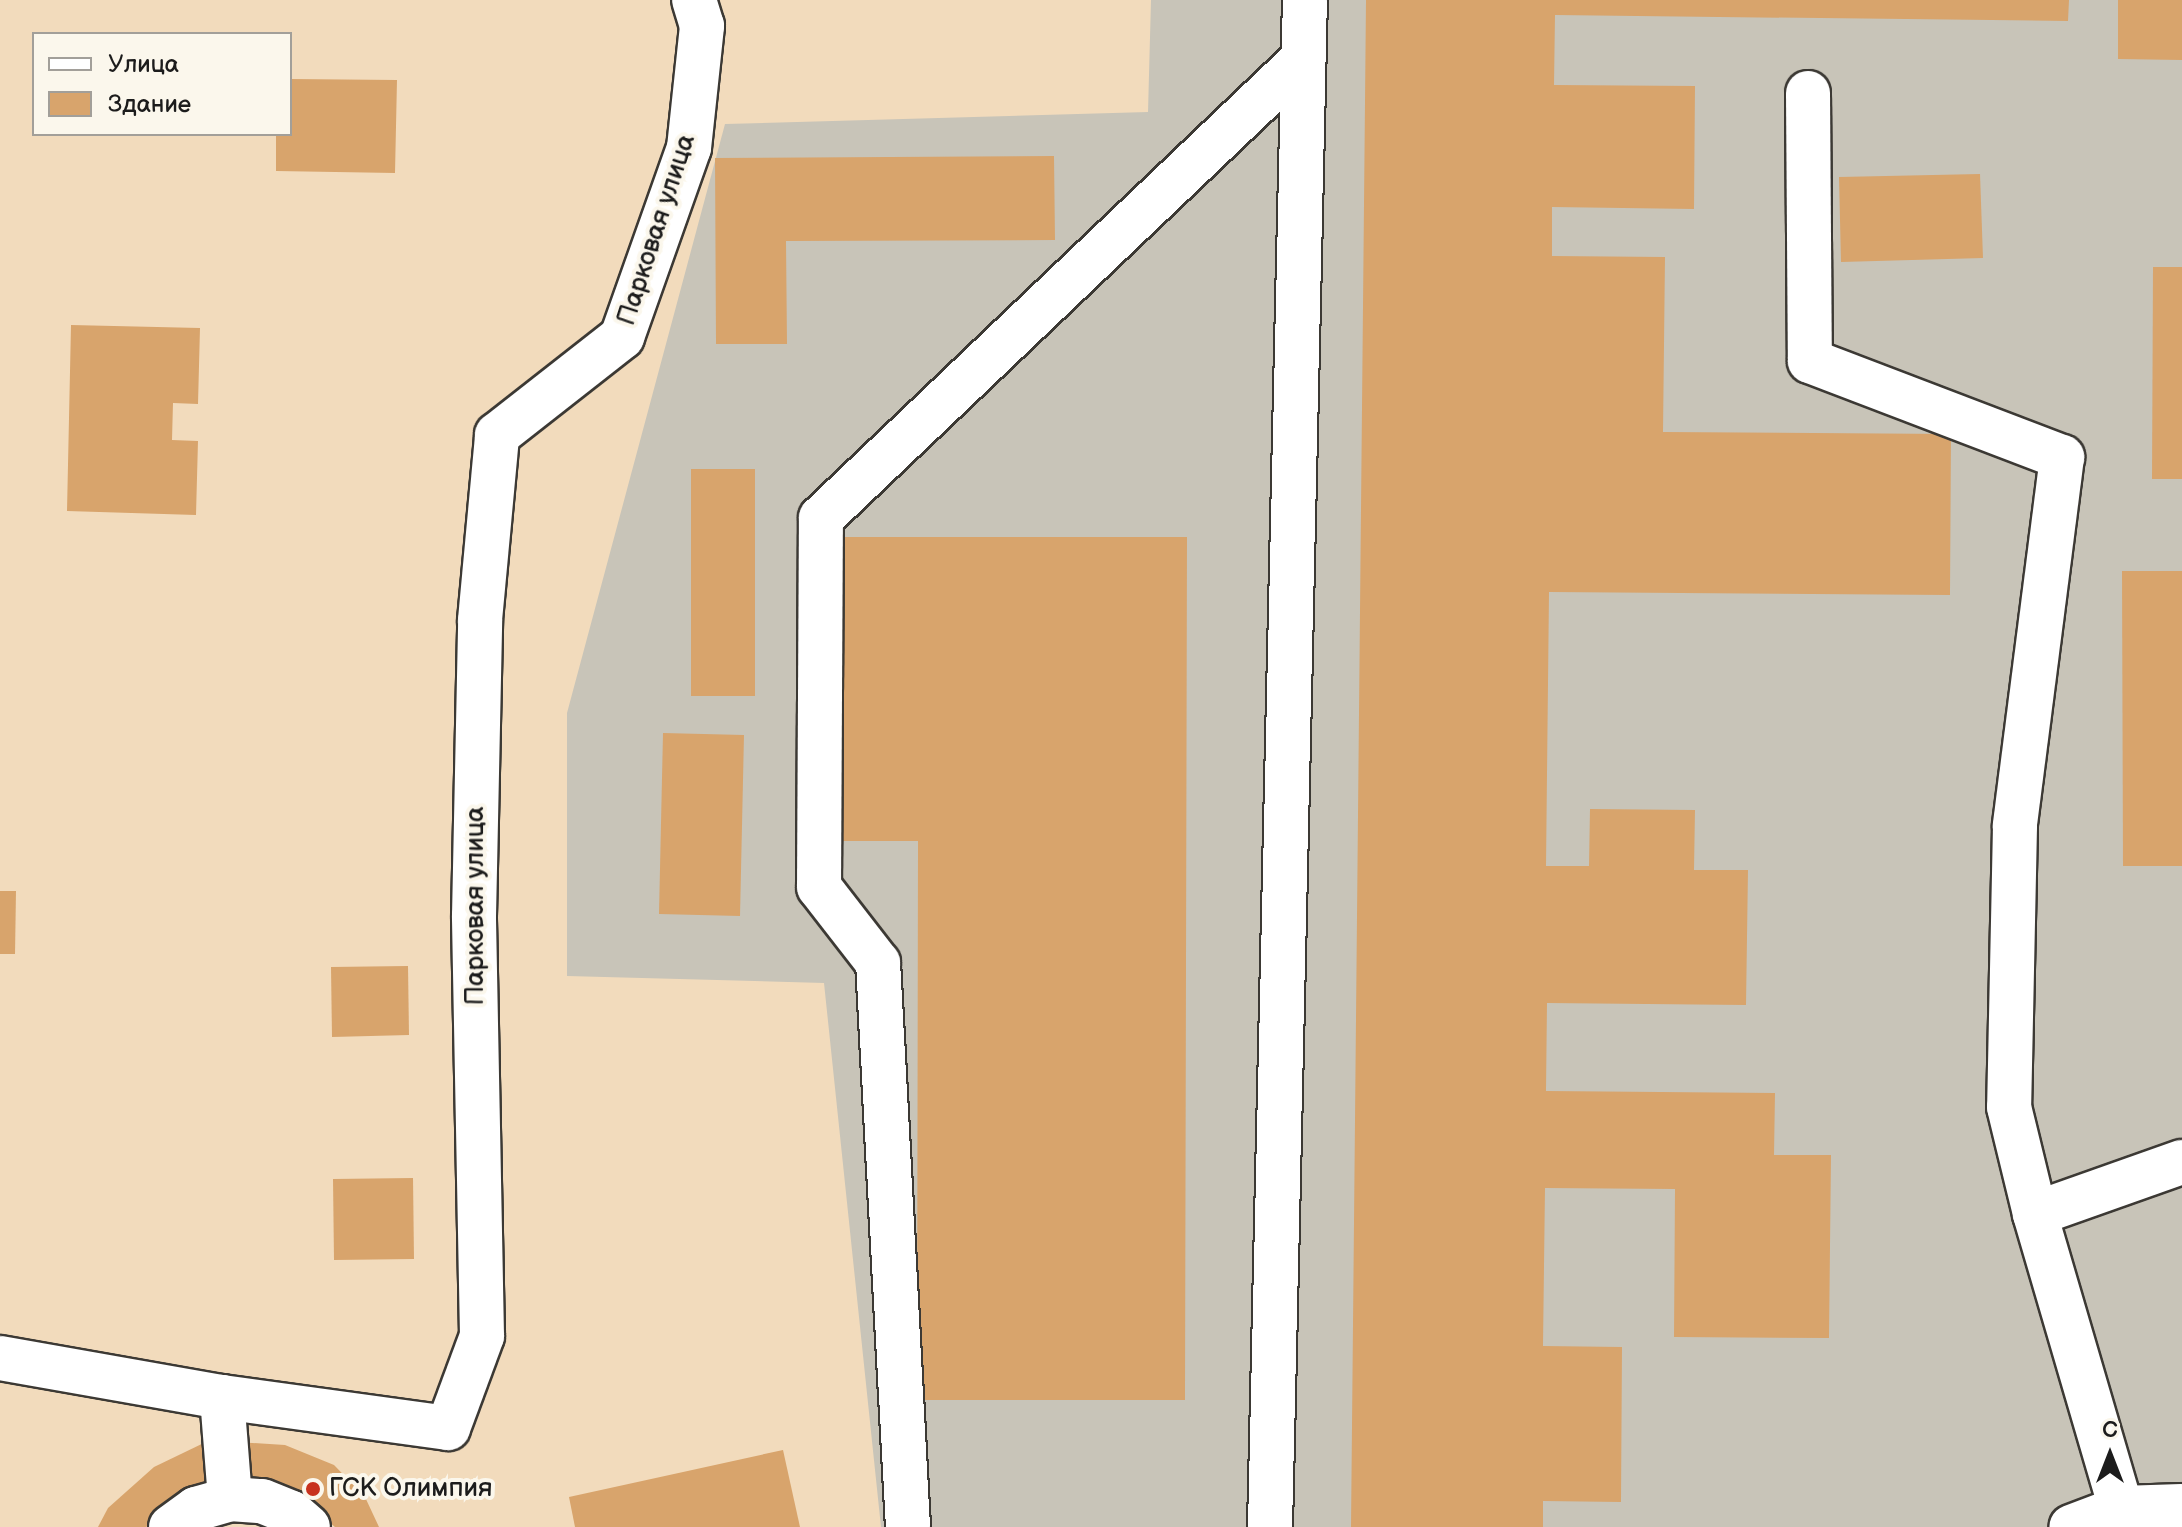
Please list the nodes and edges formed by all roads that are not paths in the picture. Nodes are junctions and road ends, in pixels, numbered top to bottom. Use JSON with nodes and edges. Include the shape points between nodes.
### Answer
{"nodes":[{"id":1,"x":694,"y":0,"type":"edge"},
{"id":2,"x":1305,"y":0,"type":"edge"},
{"id":3,"x":1301,"y":61,"type":"junction"},
{"id":4,"x":1808,"y":93,"type":"dead end"},
{"id":5,"x":2182,"y":1162,"type":"edge"},
{"id":6,"x":2035,"y":1214,"type":"junction"},
{"id":7,"x":0,"y":1358,"type":"edge"},
{"id":8,"x":222,"y":1397,"type":"junction"},
{"id":9,"x":230,"y":1499,"type":"junction"},
{"id":10,"x":2182,"y":1506,"type":"edge"},
{"id":11,"x":2121,"y":1508,"type":"junction"},
{"id":12,"x":171,"y":1527,"type":"edge"},
{"id":13,"x":308,"y":1527,"type":"edge"},
{"id":14,"x":908,"y":1527,"type":"edge"},
{"id":15,"x":1270,"y":1527,"type":"edge"},
{"id":16,"x":2071,"y":1527,"type":"edge"}],
"edges":[{"from":1,"to":8,"type":"lane","name":"Парковая улица","via":[[702,26],[689,148],[622,337],[497,435],[480,620],[475,900],[482,1336],[448,1428]]},
{"from":2,"to":3,"type":"lane"},
{"from":3,"to":14,"type":"lane","via":[[821,518],[819,887],[878,963]]},
{"from":3,"to":15,"type":"lane"},
{"from":4,"to":6,"type":"lane","via":[[1810,361],[2062,457],[2015,826],[2009,1107]]},
{"from":5,"to":6,"type":"lane"},
{"from":6,"to":11,"type":"lane"},
{"from":7,"to":8,"type":"lane","name":"Парковая улица"},
{"from":8,"to":9,"type":"lane"},
{"from":9,"to":12,"type":"lane","via":[[196,1509]]},
{"from":9,"to":13,"type":"lane","via":[[262,1501],[292,1513]]},
{"from":10,"to":11,"type":"lane"},
{"from":11,"to":16,"type":"lane"}]}
